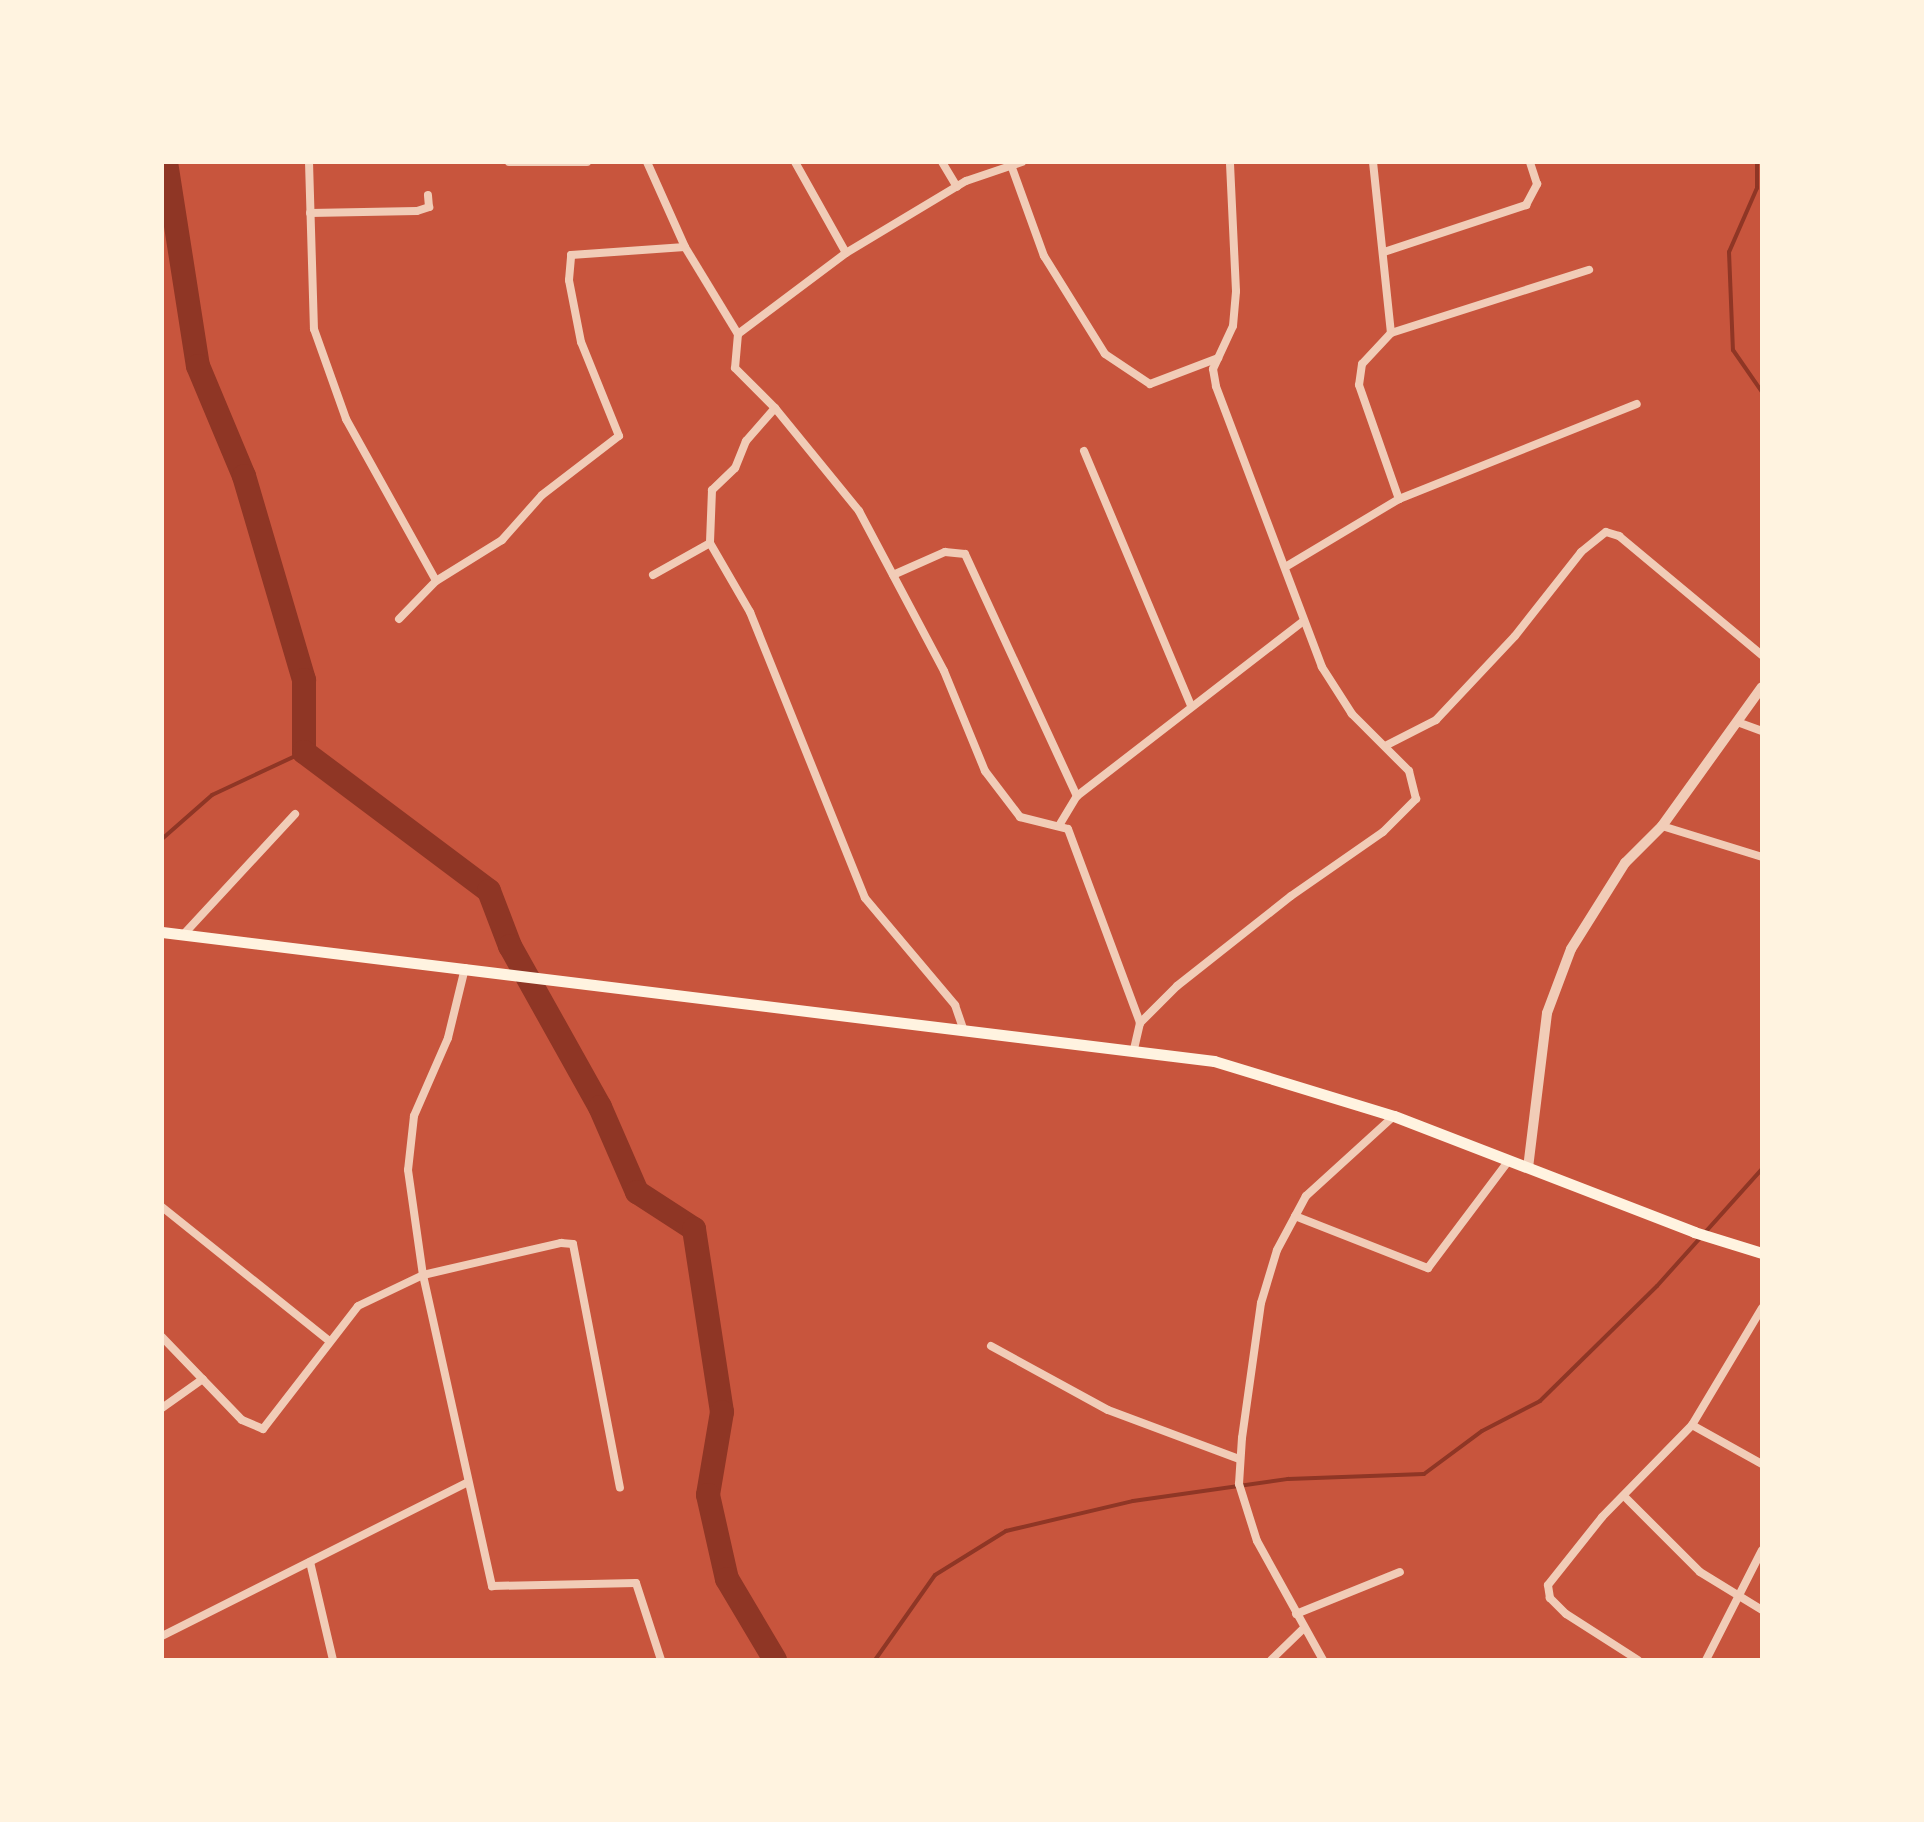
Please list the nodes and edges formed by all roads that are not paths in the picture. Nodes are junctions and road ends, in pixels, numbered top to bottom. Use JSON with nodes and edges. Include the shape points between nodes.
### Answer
{"nodes":[{"id":1,"x":309,"y":162,"type":"edge"},
{"id":2,"x":509,"y":162,"type":"edge"},
{"id":3,"x":587,"y":162,"type":"edge"},
{"id":4,"x":647,"y":162,"type":"edge"},
{"id":5,"x":795,"y":162,"type":"edge"},
{"id":6,"x":942,"y":162,"type":"edge"},
{"id":7,"x":1022,"y":162,"type":"edge"},
{"id":8,"x":1230,"y":162,"type":"edge"},
{"id":9,"x":1373,"y":162,"type":"edge"},
{"id":10,"x":1530,"y":162,"type":"edge"},
{"id":11,"x":1011,"y":165,"type":"junction"},
{"id":12,"x":957,"y":187,"type":"junction"},
{"id":13,"x":428,"y":195,"type":"dead end"},
{"id":14,"x":310,"y":213,"type":"junction"},
{"id":15,"x":685,"y":247,"type":"junction"},
{"id":16,"x":1384,"y":252,"type":"junction"},
{"id":17,"x":846,"y":253,"type":"junction"},
{"id":18,"x":1589,"y":270,"type":"dead end"},
{"id":19,"x":1391,"y":333,"type":"junction"},
{"id":20,"x":738,"y":334,"type":"junction"},
{"id":21,"x":1218,"y":358,"type":"junction"},
{"id":22,"x":1637,"y":404,"type":"dead end"},
{"id":23,"x":775,"y":408,"type":"junction"},
{"id":24,"x":1084,"y":451,"type":"dead end"},
{"id":25,"x":1399,"y":499,"type":"junction"},
{"id":26,"x":710,"y":543,"type":"junction"},
{"id":27,"x":1287,"y":566,"type":"junction"},
{"id":28,"x":653,"y":575,"type":"dead end"},
{"id":29,"x":893,"y":575,"type":"junction"},
{"id":30,"x":436,"y":581,"type":"junction"},
{"id":31,"x":399,"y":619,"type":"dead end"},
{"id":32,"x":1302,"y":622,"type":"junction"},
{"id":33,"x":1762,"y":655,"type":"edge"},
{"id":34,"x":1762,"y":687,"type":"edge"},
{"id":35,"x":1191,"y":705,"type":"junction"},
{"id":36,"x":1740,"y":723,"type":"junction"},
{"id":37,"x":1762,"y":731,"type":"edge"},
{"id":38,"x":1387,"y":745,"type":"junction"},
{"id":39,"x":1077,"y":796,"type":"junction"},
{"id":40,"x":295,"y":814,"type":"dead end"},
{"id":41,"x":1060,"y":824,"type":"junction"},
{"id":42,"x":1662,"y":826,"type":"junction"},
{"id":43,"x":1762,"y":857,"type":"edge"},
{"id":44,"x":162,"y":932,"type":"edge"},
{"id":45,"x":183,"y":935,"type":"junction"},
{"id":46,"x":465,"y":968,"type":"junction"},
{"id":47,"x":1140,"y":1023,"type":"junction"},
{"id":48,"x":964,"y":1031,"type":"junction"},
{"id":49,"x":1134,"y":1049,"type":"junction"},
{"id":50,"x":1394,"y":1116,"type":"junction"},
{"id":51,"x":1509,"y":1160,"type":"junction"},
{"id":52,"x":1528,"y":1168,"type":"junction"},
{"id":53,"x":162,"y":1207,"type":"edge"},
{"id":54,"x":1295,"y":1216,"type":"junction"},
{"id":55,"x":1762,"y":1253,"type":"edge"},
{"id":56,"x":423,"y":1275,"type":"junction"},
{"id":57,"x":1762,"y":1308,"type":"edge"},
{"id":58,"x":162,"y":1337,"type":"edge"},
{"id":59,"x":328,"y":1340,"type":"junction"},
{"id":60,"x":991,"y":1346,"type":"dead end"},
{"id":61,"x":203,"y":1379,"type":"junction"},
{"id":62,"x":162,"y":1408,"type":"edge"},
{"id":63,"x":1692,"y":1425,"type":"junction"},
{"id":64,"x":1239,"y":1459,"type":"junction"},
{"id":65,"x":1762,"y":1464,"type":"edge"},
{"id":66,"x":466,"y":1483,"type":"junction"},
{"id":67,"x":620,"y":1487,"type":"dead end"},
{"id":68,"x":1624,"y":1496,"type":"junction"},
{"id":69,"x":1762,"y":1550,"type":"edge"},
{"id":70,"x":310,"y":1562,"type":"junction"},
{"id":71,"x":1400,"y":1572,"type":"dead end"},
{"id":72,"x":1740,"y":1601,"type":"junction"},
{"id":73,"x":1762,"y":1610,"type":"edge"},
{"id":74,"x":1296,"y":1614,"type":"junction"},
{"id":75,"x":1303,"y":1629,"type":"junction"},
{"id":76,"x":162,"y":1636,"type":"edge"},
{"id":77,"x":333,"y":1660,"type":"edge"},
{"id":78,"x":661,"y":1660,"type":"edge"},
{"id":79,"x":1271,"y":1660,"type":"edge"},
{"id":80,"x":1323,"y":1660,"type":"edge"},
{"id":81,"x":1638,"y":1660,"type":"edge"},
{"id":82,"x":1706,"y":1660,"type":"edge"}],
"edges":[{"from":1,"to":14,"type":"street"},
{"from":2,"to":3,"type":"street"},
{"from":4,"to":15,"type":"street"},
{"from":5,"to":17,"type":"street"},
{"from":6,"to":12,"type":"street"},
{"from":7,"to":11,"type":"street"},
{"from":8,"to":21,"type":"street","via":[[1236,291],[1233,326]]},
{"from":9,"to":16,"type":"street"},
{"from":10,"to":16,"type":"street","via":[[1537,184],[1526,205]]},
{"from":11,"to":12,"type":"street"},
{"from":11,"to":21,"type":"street","via":[[1044,256],[1105,354],[1150,384]]},
{"from":12,"to":17,"type":"street"},
{"from":13,"to":14,"type":"street","via":[[429,207],[417,211]]},
{"from":14,"to":30,"type":"street","via":[[314,329],[365,458]]},
{"from":15,"to":20,"type":"street"},
{"from":15,"to":30,"type":"street","via":[[571,255],[569,280],[581,342],[619,436],[542,495],[502,540]]},
{"from":16,"to":19,"type":"street"},
{"from":17,"to":20,"type":"street"},
{"from":18,"to":19,"type":"street"},
{"from":19,"to":25,"type":"street","via":[[1358,375]]},
{"from":20,"to":23,"type":"street","via":[[735,368]]},
{"from":21,"to":27,"type":"street","via":[[1216,386],[1230,429]]},
{"from":22,"to":25,"type":"street"},
{"from":23,"to":26,"type":"street","via":[[746,441],[735,468],[712,490]]},
{"from":23,"to":29,"type":"street","via":[[859,511]]},
{"from":24,"to":35,"type":"street"},
{"from":25,"to":27,"type":"street"},
{"from":26,"to":28,"type":"street"},
{"from":26,"to":48,"type":"street","via":[[750,612],[865,898],[955,1005]]},
{"from":27,"to":32,"type":"street"},
{"from":29,"to":39,"type":"street","via":[[945,552],[965,554]]},
{"from":29,"to":41,"type":"street","via":[[944,671],[985,771],[1013,812],[1032,822]]},
{"from":30,"to":31,"type":"street"},
{"from":32,"to":35,"type":"street"},
{"from":32,"to":38,"type":"street","via":[[1352,714]]},
{"from":33,"to":38,"type":"street","via":[[1619,536],[1606,532],[1589,543],[1509,643],[1436,720]]},
{"from":34,"to":36,"type":"street"},
{"from":35,"to":39,"type":"street"},
{"from":36,"to":37,"type":"street"},
{"from":36,"to":42,"type":"street"},
{"from":38,"to":47,"type":"street","via":[[1416,789],[1412,808],[1177,986]]},
{"from":39,"to":41,"type":"street"},
{"from":40,"to":45,"type":"street"},
{"from":41,"to":47,"type":"street","via":[[1068,829]]},
{"from":42,"to":43,"type":"street"},
{"from":42,"to":52,"type":"street","via":[[1636,849],[1600,897],[1556,984],[1540,1053]]},
{"from":44,"to":45,"type":"main road"},
{"from":45,"to":46,"type":"main road"},
{"from":46,"to":48,"type":"main road"},
{"from":46,"to":56,"type":"street","via":[[448,1038],[414,1116],[410,1138],[411,1202]]},
{"from":47,"to":49,"type":"street"},
{"from":48,"to":49,"type":"main road"},
{"from":49,"to":50,"type":"main road","via":[[1243,1067]]},
{"from":50,"to":51,"type":"main road"},
{"from":50,"to":54,"type":"street","via":[[1318,1183]]},
{"from":51,"to":52,"type":"main road"},
{"from":51,"to":54,"type":"street","via":[[1428,1268]]},
{"from":52,"to":55,"type":"main road"},
{"from":53,"to":59,"type":"street"},
{"from":54,"to":64,"type":"street","via":[[1277,1250],[1261,1303]]},
{"from":56,"to":59,"type":"street","via":[[358,1306]]},
{"from":56,"to":66,"type":"street","via":[[446,1365]]},
{"from":56,"to":67,"type":"street","via":[[573,1244]]},
{"from":57,"to":63,"type":"street"},
{"from":58,"to":61,"type":"street"},
{"from":59,"to":61,"type":"street","via":[[263,1429],[242,1420]]},
{"from":60,"to":64,"type":"street","via":[[1108,1410]]},
{"from":61,"to":62,"type":"street"},
{"from":63,"to":65,"type":"street"},
{"from":63,"to":68,"type":"street"},
{"from":64,"to":74,"type":"street","via":[[1239,1484],[1257,1541]]},
{"from":66,"to":70,"type":"street"},
{"from":66,"to":78,"type":"street","via":[[492,1586],[636,1583]]},
{"from":68,"to":72,"type":"street","via":[[1666,1543]]},
{"from":68,"to":81,"type":"street","via":[[1548,1585],[1550,1598],[1566,1614]]},
{"from":69,"to":72,"type":"street"},
{"from":70,"to":76,"type":"street"},
{"from":70,"to":77,"type":"street"},
{"from":71,"to":74,"type":"street"},
{"from":72,"to":73,"type":"street"},
{"from":72,"to":82,"type":"street"},
{"from":74,"to":75,"type":"street"},
{"from":75,"to":79,"type":"street"},
{"from":75,"to":80,"type":"street"}]}
